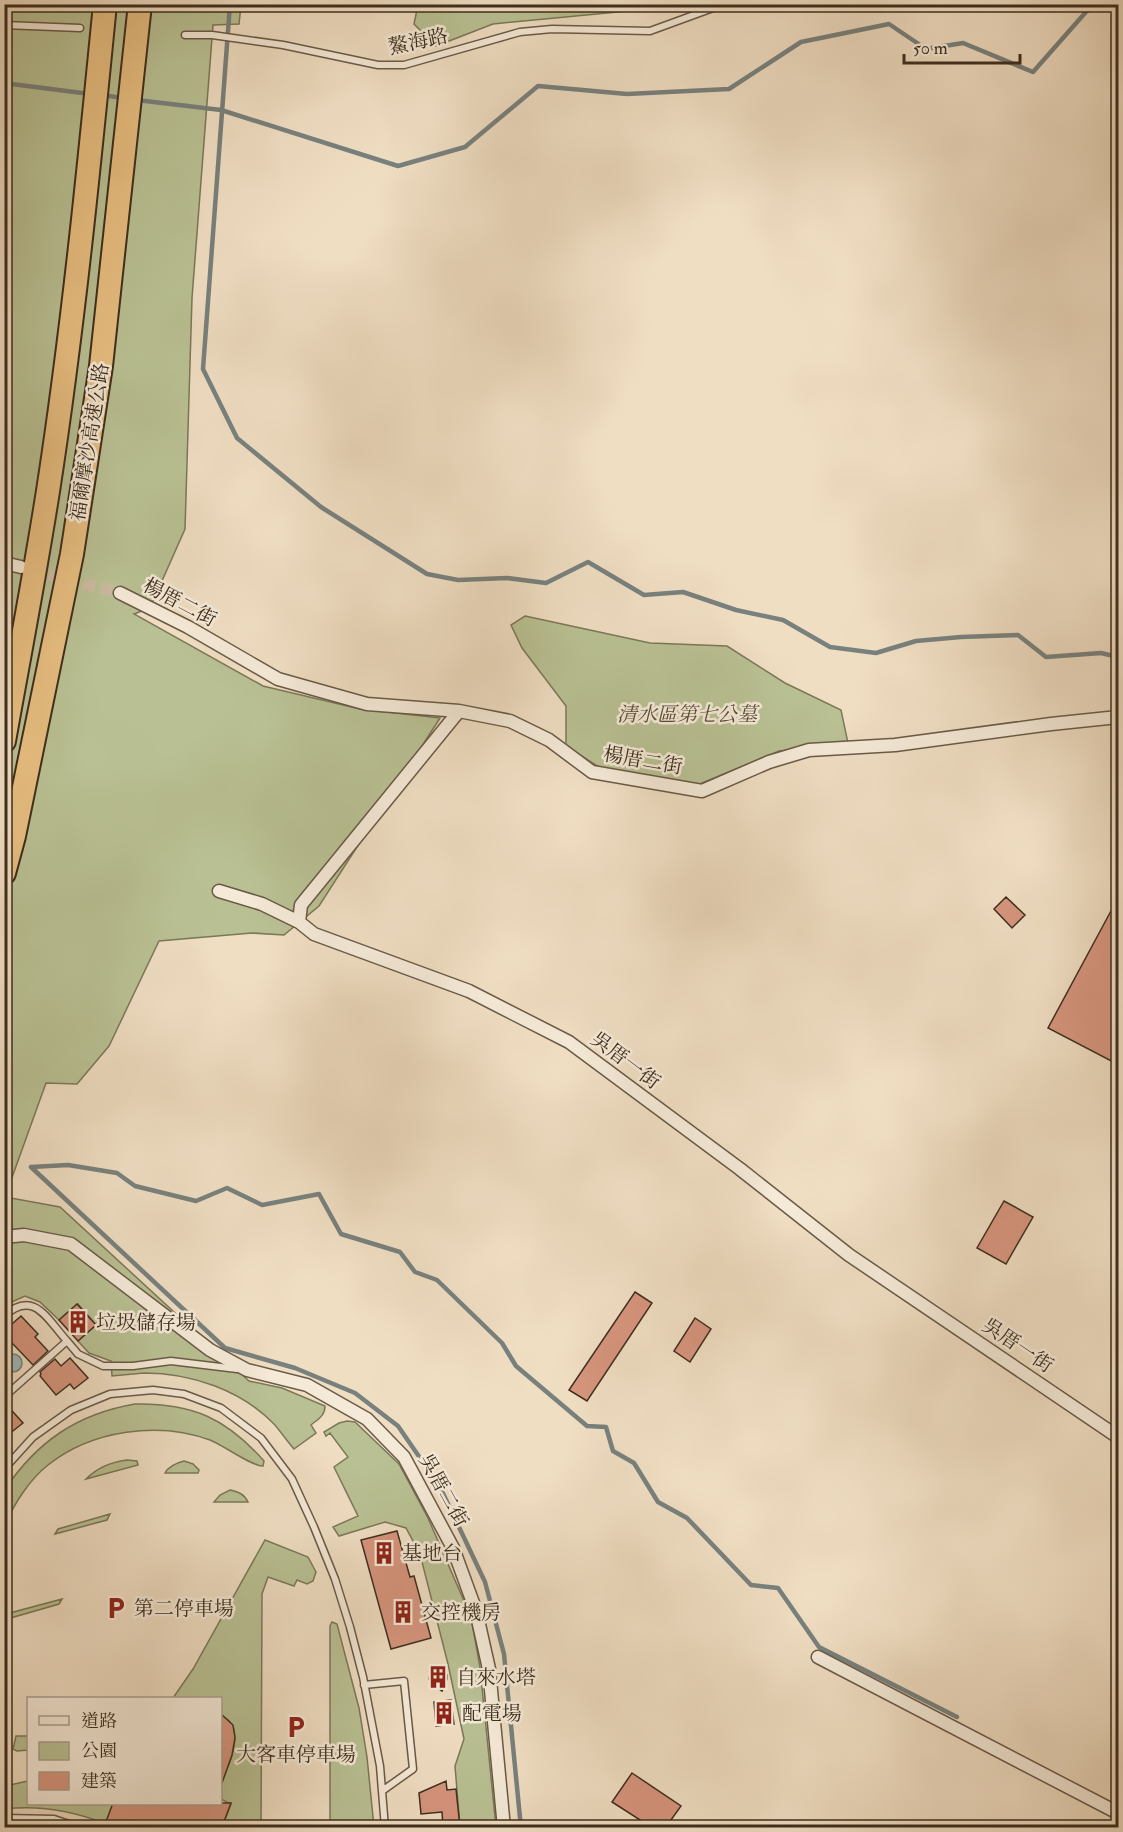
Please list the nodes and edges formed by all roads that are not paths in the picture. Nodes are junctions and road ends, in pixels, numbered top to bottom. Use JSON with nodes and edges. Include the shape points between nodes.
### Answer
{"nodes":[{"id":1,"x":105,"y":4,"type":"edge"},
{"id":2,"x":140,"y":4,"type":"edge"},
{"id":3,"x":724,"y":4,"type":"edge"},
{"id":4,"x":4,"y":25,"type":"edge"},
{"id":5,"x":80,"y":28,"type":"dead end"},
{"id":6,"x":185,"y":35,"type":"dead end"},
{"id":7,"x":48,"y":491,"type":"junction"},
{"id":8,"x":4,"y":563,"type":"edge"},
{"id":9,"x":21,"y":567,"type":"tunnel mouth"},
{"id":10,"x":120,"y":593,"type":"tunnel mouth"},
{"id":11,"x":4,"y":690,"type":"edge"},
{"id":12,"x":459,"y":711,"type":"junction"},
{"id":13,"x":1119,"y":717,"type":"edge"},
{"id":14,"x":4,"y":741,"type":"edge"},
{"id":15,"x":4,"y":873,"type":"edge"},
{"id":16,"x":219,"y":891,"type":"dead end"},
{"id":17,"x":298,"y":922,"type":"junction"},
{"id":18,"x":4,"y":1237,"type":"edge"},
{"id":19,"x":4,"y":1316,"type":"edge"},
{"id":20,"x":66,"y":1341,"type":"junction"},
{"id":21,"x":247,"y":1370,"type":"junction"},
{"id":22,"x":4,"y":1397,"type":"edge"},
{"id":23,"x":1119,"y":1437,"type":"edge"},
{"id":24,"x":4,"y":1469,"type":"edge"},
{"id":25,"x":818,"y":1657,"type":"dead end"},
{"id":26,"x":364,"y":1685,"type":"junction"},
{"id":27,"x":382,"y":1791,"type":"junction"},
{"id":28,"x":1119,"y":1814,"type":"edge"},
{"id":29,"x":4,"y":1818,"type":"edge"},
{"id":30,"x":81,"y":1827,"type":"edge"},
{"id":31,"x":385,"y":1827,"type":"edge"},
{"id":32,"x":504,"y":1827,"type":"edge"}],
"edges":[{"from":1,"to":7,"type":"highway","name":"福爾摩沙高速公路","via":[[82,236]]},
{"from":2,"to":15,"type":"highway","name":"福爾摩沙高速公路","via":[[101,366],[72,555]]},
{"from":3,"to":6,"type":"lane","name":"鰲海路","via":[[650,31],[520,32],[404,65],[378,65],[212,35]]},
{"from":4,"to":5,"type":"lane"},
{"from":7,"to":11,"type":"highway"},
{"from":7,"to":14,"type":"highway","name":"福爾摩沙高速公路"},
{"from":8,"to":9,"type":"street"},
{"from":10,"to":12,"type":"street","name":"楊厝二街","via":[[278,679],[367,704]]},
{"from":12,"to":13,"type":"street","name":"楊厝二街","via":[[520,726],[549,740],[592,772],[702,791],[769,762],[809,750],[895,746]]},
{"from":12,"to":17,"type":"street","via":[[301,905]]},
{"from":16,"to":17,"type":"street","name":"吳厝一街","via":[[262,904]]},
{"from":17,"to":23,"type":"street","name":"吳厝一街","via":[[314,934],[469,991],[569,1042],[741,1169],[849,1255]]},
{"from":18,"to":21,"type":"street","name":"吳厝二街","via":[[24,1235],[71,1244],[210,1350]]},
{"from":19,"to":20,"type":"lane","via":[[25,1304],[37,1307]]},
{"from":20,"to":21,"type":"lane","via":[[78,1354],[103,1365],[171,1361]]},
{"from":20,"to":22,"type":"lane"},
{"from":21,"to":32,"type":"street","name":"吳厝二街","via":[[307,1385],[367,1419],[404,1457],[453,1548],[476,1611],[489,1669]]},
{"from":24,"to":26,"type":"lane","via":[[33,1437],[71,1410],[110,1394],[153,1390],[184,1394],[221,1408],[261,1438],[292,1479],[334,1579]]},
{"from":25,"to":28,"type":"street"},
{"from":26,"to":27,"type":"lane"},
{"from":26,"to":27,"type":"lane","via":[[404,1681],[413,1769]]},
{"from":27,"to":31,"type":"lane"},
{"from":29,"to":30,"type":"lane","via":[[54,1819]]}]}
